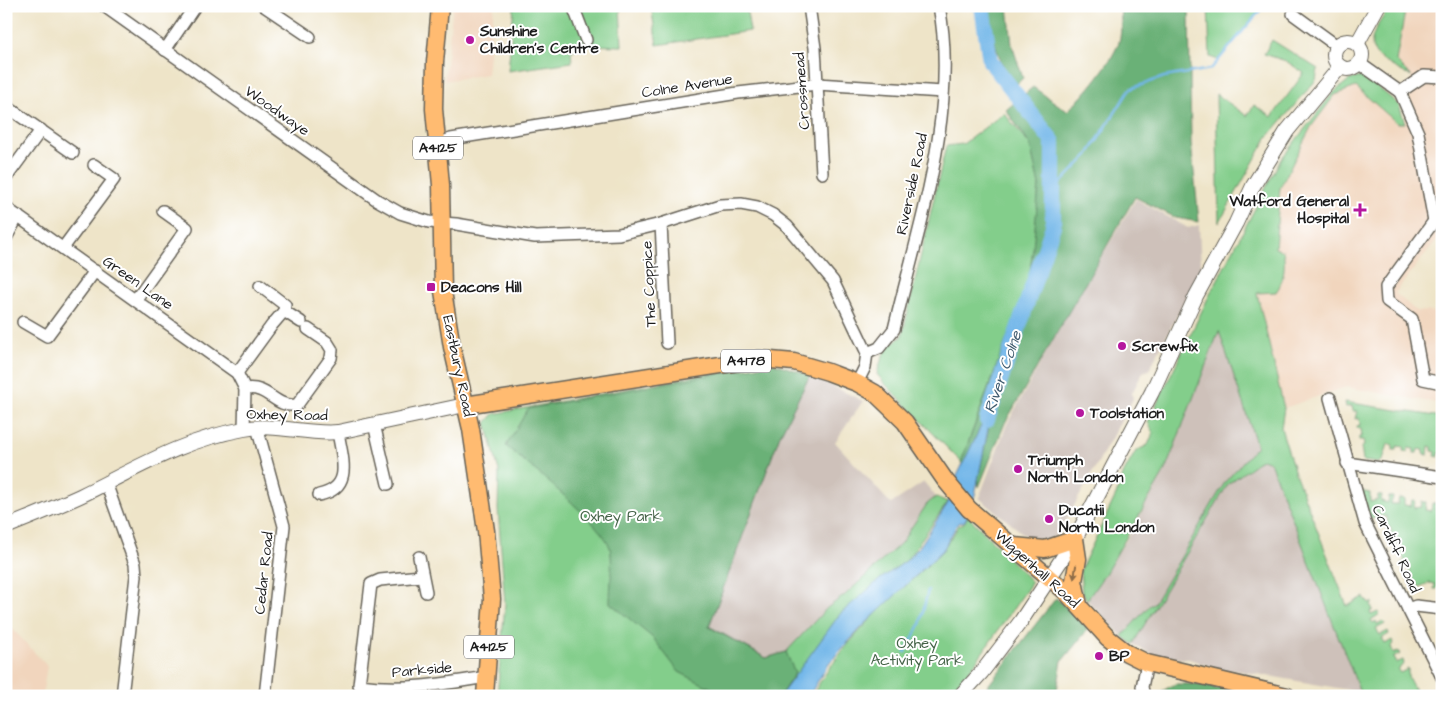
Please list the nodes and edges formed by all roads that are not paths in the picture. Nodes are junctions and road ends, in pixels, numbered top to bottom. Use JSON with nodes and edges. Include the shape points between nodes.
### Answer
{"nodes":[{"id":1,"x":104,"y":6,"type":"edge"},
{"id":2,"x":195,"y":6,"type":"edge"},
{"id":3,"x":264,"y":6,"type":"edge"},
{"id":4,"x":440,"y":6,"type":"edge"},
{"id":5,"x":573,"y":6,"type":"edge"},
{"id":6,"x":809,"y":6,"type":"edge"},
{"id":7,"x":938,"y":6,"type":"edge"},
{"id":8,"x":1378,"y":6,"type":"edge"},
{"id":9,"x":1293,"y":14,"type":"dead end"},
{"id":10,"x":310,"y":37,"type":"dead end"},
{"id":11,"x":586,"y":40,"type":"dead end"},
{"id":12,"x":1357,"y":44,"type":"junction"},
{"id":13,"x":1337,"y":46,"type":"junction"},
{"id":14,"x":165,"y":50,"type":"junction"},
{"id":15,"x":1359,"y":63,"type":"junction"},
{"id":16,"x":1340,"y":67,"type":"junction"},
{"id":17,"x":1442,"y":77,"type":"edge"},
{"id":18,"x":817,"y":84,"type":"junction"},
{"id":19,"x":943,"y":92,"type":"junction"},
{"id":20,"x":1400,"y":92,"type":"junction"},
{"id":21,"x":6,"y":106,"type":"edge"},
{"id":22,"x":41,"y":130,"type":"junction"},
{"id":23,"x":438,"y":144,"type":"junction"},
{"id":24,"x":73,"y":153,"type":"dead end"},
{"id":25,"x":94,"y":165,"type":"dead end"},
{"id":26,"x":822,"y":173,"type":"dead end"},
{"id":27,"x":6,"y":178,"type":"edge"},
{"id":28,"x":6,"y":208,"type":"edge"},
{"id":29,"x":162,"y":211,"type":"dead end"},
{"id":30,"x":18,"y":216,"type":"junction"},
{"id":31,"x":1438,"y":220,"type":"edge"},
{"id":32,"x":442,"y":224,"type":"junction"},
{"id":33,"x":661,"y":224,"type":"junction"},
{"id":34,"x":6,"y":238,"type":"edge"},
{"id":35,"x":63,"y":248,"type":"junction"},
{"id":36,"x":95,"y":270,"type":"junction"},
{"id":37,"x":260,"y":286,"type":"dead end"},
{"id":38,"x":136,"y":299,"type":"junction"},
{"id":39,"x":284,"y":311,"type":"junction"},
{"id":40,"x":23,"y":322,"type":"dead end"},
{"id":41,"x":667,"y":343,"type":"dead end"},
{"id":42,"x":867,"y":353,"type":"junction"},
{"id":43,"x":237,"y":373,"type":"junction"},
{"id":44,"x":857,"y":383,"type":"junction"},
{"id":45,"x":1442,"y":383,"type":"edge"},
{"id":46,"x":244,"y":389,"type":"junction"},
{"id":47,"x":1330,"y":398,"type":"dead end"},
{"id":48,"x":465,"y":405,"type":"junction"},
{"id":49,"x":374,"y":424,"type":"junction"},
{"id":50,"x":250,"y":428,"type":"junction"},
{"id":51,"x":338,"y":432,"type":"junction"},
{"id":52,"x":1347,"y":463,"type":"junction"},
{"id":53,"x":1442,"y":477,"type":"edge"},
{"id":54,"x":106,"y":483,"type":"junction"},
{"id":55,"x":388,"y":484,"type":"dead end"},
{"id":56,"x":318,"y":494,"type":"dead end"},
{"id":57,"x":6,"y":527,"type":"edge"},
{"id":58,"x":1076,"y":540,"type":"junction"},
{"id":59,"x":1014,"y":546,"type":"junction"},
{"id":60,"x":418,"y":557,"type":"dead end"},
{"id":61,"x":421,"y":576,"type":"junction"},
{"id":62,"x":1050,"y":577,"type":"junction"},
{"id":63,"x":426,"y":592,"type":"dead end"},
{"id":64,"x":1079,"y":605,"type":"junction"},
{"id":65,"x":1408,"y":609,"type":"junction"},
{"id":66,"x":1442,"y":609,"type":"edge"},
{"id":67,"x":1147,"y":663,"type":"junction"},
{"id":68,"x":487,"y":677,"type":"junction"},
{"id":69,"x":1442,"y":677,"type":"edge"},
{"id":70,"x":359,"y":690,"type":"edge"},
{"id":71,"x":122,"y":696,"type":"edge"},
{"id":72,"x":265,"y":696,"type":"edge"},
{"id":73,"x":485,"y":696,"type":"edge"},
{"id":74,"x":960,"y":696,"type":"edge"},
{"id":75,"x":1144,"y":696,"type":"edge"},
{"id":76,"x":1287,"y":696,"type":"edge"}],
"edges":[{"from":1,"to":14,"type":"street","name":"Woodwaye"},
{"from":2,"to":14,"type":"street"},
{"from":3,"to":10,"type":"street"},
{"from":4,"to":23,"type":"main road","name":"Eastbury Road","number":"A4125","via":[[434,87]]},
{"from":5,"to":11,"type":"street"},
{"from":6,"to":18,"type":"street","name":"Crossmead"},
{"from":7,"to":19,"type":"street","name":"Riverside Road","via":[[944,55]]},
{"from":8,"to":12,"type":"street"},
{"from":9,"to":13,"type":"street"},
{"from":12,"to":13,"type":"street","via":[[1347,41]]},
{"from":12,"to":15,"type":"street","via":[[1362,55]]},
{"from":13,"to":16,"type":"street","via":[[1334,55]]},
{"from":14,"to":32,"type":"street","name":"Woodwaye","via":[[390,208],[412,218]]},
{"from":15,"to":16,"type":"street","via":[[1352,68]]},
{"from":15,"to":20,"type":"street"},
{"from":16,"to":58,"type":"street","via":[[1287,131],[1253,186]]},
{"from":17,"to":20,"type":"street","via":[[1424,76]]},
{"from":18,"to":19,"type":"street","name":"Colne Avenue"},
{"from":18,"to":23,"type":"street","name":"Colne Avenue","via":[[451,139]]},
{"from":18,"to":26,"type":"street","name":"Crossmead"},
{"from":19,"to":42,"type":"street","name":"Riverside Road","via":[[934,164],[894,329],[879,348]]},
{"from":20,"to":31,"type":"street","via":[[1418,133]]},
{"from":21,"to":22,"type":"street"},
{"from":22,"to":24,"type":"street"},
{"from":22,"to":27,"type":"street"},
{"from":23,"to":32,"type":"main road","name":"Eastbury Road","number":"A4125"},
{"from":25,"to":35,"type":"street","via":[[114,179]]},
{"from":28,"to":30,"type":"street","name":"Green Lane"},
{"from":29,"to":38,"type":"street","via":[[187,228]]},
{"from":30,"to":34,"type":"street"},
{"from":30,"to":35,"type":"street","name":"Green Lane"},
{"from":31,"to":45,"type":"street","via":[[1386,287],[1387,301],[1412,319],[1423,379]]},
{"from":32,"to":33,"type":"street","name":"Woodwaye","via":[[535,237],[619,234]]},
{"from":32,"to":48,"type":"main road","name":"Eastbury Road","number":"A4125","via":[[443,291]]},
{"from":33,"to":41,"type":"street","name":"The Coppice"},
{"from":33,"to":42,"type":"street","name":"Woodwaye","via":[[720,205],[757,207],[773,215],[787,226],[833,281]]},
{"from":35,"to":36,"type":"street","name":"Green Lane"},
{"from":36,"to":38,"type":"street","name":"Green Lane"},
{"from":36,"to":40,"type":"street","via":[[47,336]]},
{"from":37,"to":39,"type":"street","via":[[283,303]]},
{"from":38,"to":43,"type":"street","name":"Green Lane"},
{"from":39,"to":43,"type":"street"},
{"from":39,"to":46,"type":"street","via":[[327,342],[332,350],[330,358],[297,406],[285,406],[259,388]]},
{"from":42,"to":44,"type":"street","via":[[865,367]]},
{"from":43,"to":46,"type":"street"},
{"from":44,"to":48,"type":"main road","number":"A4178","via":[[794,362],[759,359]]},
{"from":44,"to":59,"type":"main road","name":"Wiggenhall Road","number":"A4178","via":[[875,393],[905,422],[969,509]]},
{"from":46,"to":50,"type":"street"},
{"from":47,"to":52,"type":"street","name":"Cardiff Road"},
{"from":48,"to":49,"type":"street","name":"Oxhey Road"},
{"from":48,"to":68,"type":"main road","name":"Eastbury Road","number":"A4125","via":[[486,531],[492,599]]},
{"from":49,"to":51,"type":"street","name":"Oxhey Road"},
{"from":49,"to":55,"type":"street"},
{"from":50,"to":51,"type":"street","name":"Oxhey Road"},
{"from":50,"to":54,"type":"street","name":"Oxhey Road","via":[[182,445]]},
{"from":50,"to":72,"type":"street","name":"Cedar Road","via":[[284,526]]},
{"from":51,"to":56,"type":"street","via":[[344,465],[342,478],[333,490]]},
{"from":52,"to":53,"type":"street"},
{"from":52,"to":65,"type":"street","name":"Cardiff Road","via":[[1365,523]]},
{"from":54,"to":57,"type":"street","name":"Oxhey Road"},
{"from":54,"to":71,"type":"street","via":[[135,564],[136,576]]},
{"from":58,"to":59,"type":"main road","via":[[1045,549]]},
{"from":58,"to":62,"type":"street"},
{"from":58,"to":64,"type":"main road","one_way":true,"via":[[1078,559],[1074,581]]},
{"from":59,"to":62,"type":"main road","name":"Wiggenhall Road","number":"A4178"},
{"from":60,"to":61,"type":"street"},
{"from":61,"to":63,"type":"street"},
{"from":61,"to":70,"type":"street","name":"Parkside","via":[[380,580],[371,584]]},
{"from":62,"to":64,"type":"main road","name":"Wiggenhall Road","number":"A4178"},
{"from":62,"to":74,"type":"street","via":[[996,653]]},
{"from":64,"to":67,"type":"main road","name":"Wiggenhall Road","number":"A4178","via":[[1108,638]]},
{"from":65,"to":66,"type":"street","via":[[1416,606]]},
{"from":65,"to":69,"type":"street","name":"Cardiff Road"},
{"from":67,"to":75,"type":"street","via":[[1142,687]]},
{"from":67,"to":76,"type":"main road","name":"Wiggenhall Road","number":"A4178"},
{"from":68,"to":70,"type":"street","name":"Parkside","via":[[440,685]]},
{"from":68,"to":73,"type":"main road","name":"Eastbury Road","number":"A4125"}]}
